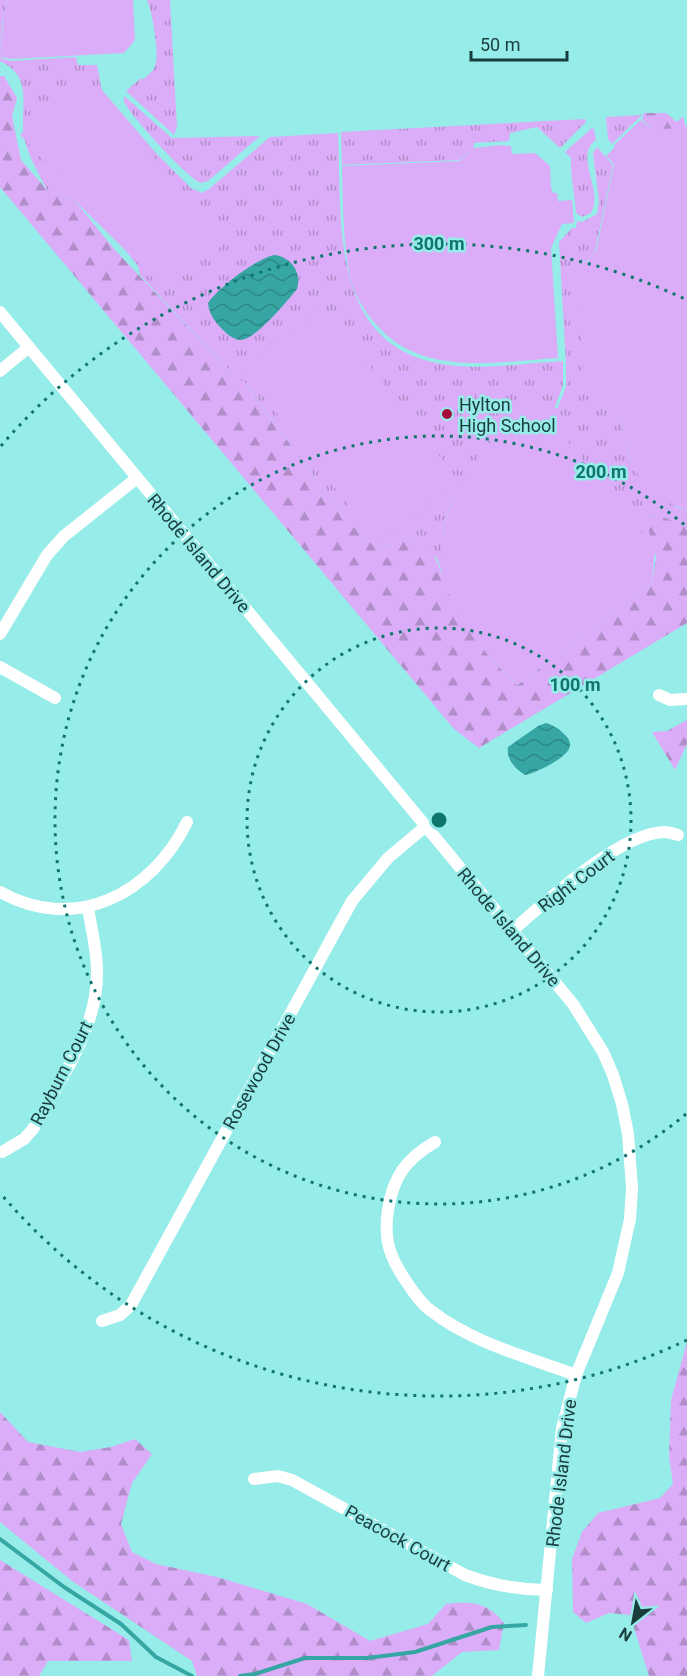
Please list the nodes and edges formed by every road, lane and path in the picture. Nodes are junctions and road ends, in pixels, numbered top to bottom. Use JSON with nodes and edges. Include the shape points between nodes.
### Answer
{"nodes":[{"id":1,"x":0,"y":312,"type":"edge"},
{"id":2,"x":29,"y":347,"type":"junction"},
{"id":3,"x":0,"y":371,"type":"edge"},
{"id":4,"x":137,"y":478,"type":"junction"},
{"id":5,"x":0,"y":634,"type":"edge"},
{"id":6,"x":0,"y":667,"type":"edge"},
{"id":7,"x":658,"y":695,"type":"dead end"},
{"id":8,"x":55,"y":698,"type":"dead end"},
{"id":9,"x":687,"y":699,"type":"edge"},
{"id":10,"x":187,"y":822,"type":"dead end"},
{"id":11,"x":426,"y":826,"type":"junction"},
{"id":12,"x":678,"y":835,"type":"dead end"},
{"id":13,"x":0,"y":892,"type":"edge"},
{"id":14,"x":88,"y":907,"type":"junction"},
{"id":15,"x":512,"y":931,"type":"junction"},
{"id":16,"x":435,"y":1142,"type":"dead end"},
{"id":17,"x":2,"y":1152,"type":"dead end"},
{"id":18,"x":102,"y":1321,"type":"dead end"},
{"id":19,"x":576,"y":1375,"type":"junction"},
{"id":20,"x":254,"y":1479,"type":"dead end"},
{"id":21,"x":547,"y":1590,"type":"junction"},
{"id":22,"x":538,"y":1676,"type":"edge"}],
"edges":[{"from":1,"to":2,"type":"street","name":"Rhode Island Drive"},
{"from":2,"to":3,"type":"street"},
{"from":2,"to":4,"type":"street","name":"Rhode Island Drive"},
{"from":4,"to":5,"type":"street","via":[[64,536],[47,555]]},
{"from":4,"to":11,"type":"street","name":"Rhode Island Drive"},
{"from":6,"to":8,"type":"street"},
{"from":7,"to":9,"type":"street","via":[[670,700]]},
{"from":10,"to":14,"type":"street","via":[[171,851],[145,878],[110,900]]},
{"from":11,"to":15,"type":"street","name":"Rhode Island Drive"},
{"from":11,"to":18,"type":"street","name":"Rosewood Drive","via":[[388,858],[352,901],[131,1305],[120,1315]]},
{"from":12,"to":15,"type":"street","name":"Right Court","via":[[652,834],[607,855]]},
{"from":13,"to":14,"type":"street","via":[[43,907]]},
{"from":14,"to":17,"type":"street","name":"Rayburn Court","via":[[97,970],[90,1018],[33,1129]]},
{"from":15,"to":19,"type":"street","name":"Rhode Island Drive","via":[[588,1025],[613,1075],[628,1134],[632,1188],[626,1243]]},
{"from":16,"to":19,"type":"street","via":[[417,1153],[399,1172],[390,1195],[385,1230],[392,1260],[429,1310],[477,1338]]},
{"from":19,"to":21,"type":"street","name":"Rhode Island Drive","via":[[562,1428]]},
{"from":20,"to":21,"type":"street","name":"Peacock Court","via":[[278,1476],[292,1480],[485,1583]]},
{"from":21,"to":22,"type":"street","name":"Rhode Island Drive"}]}
